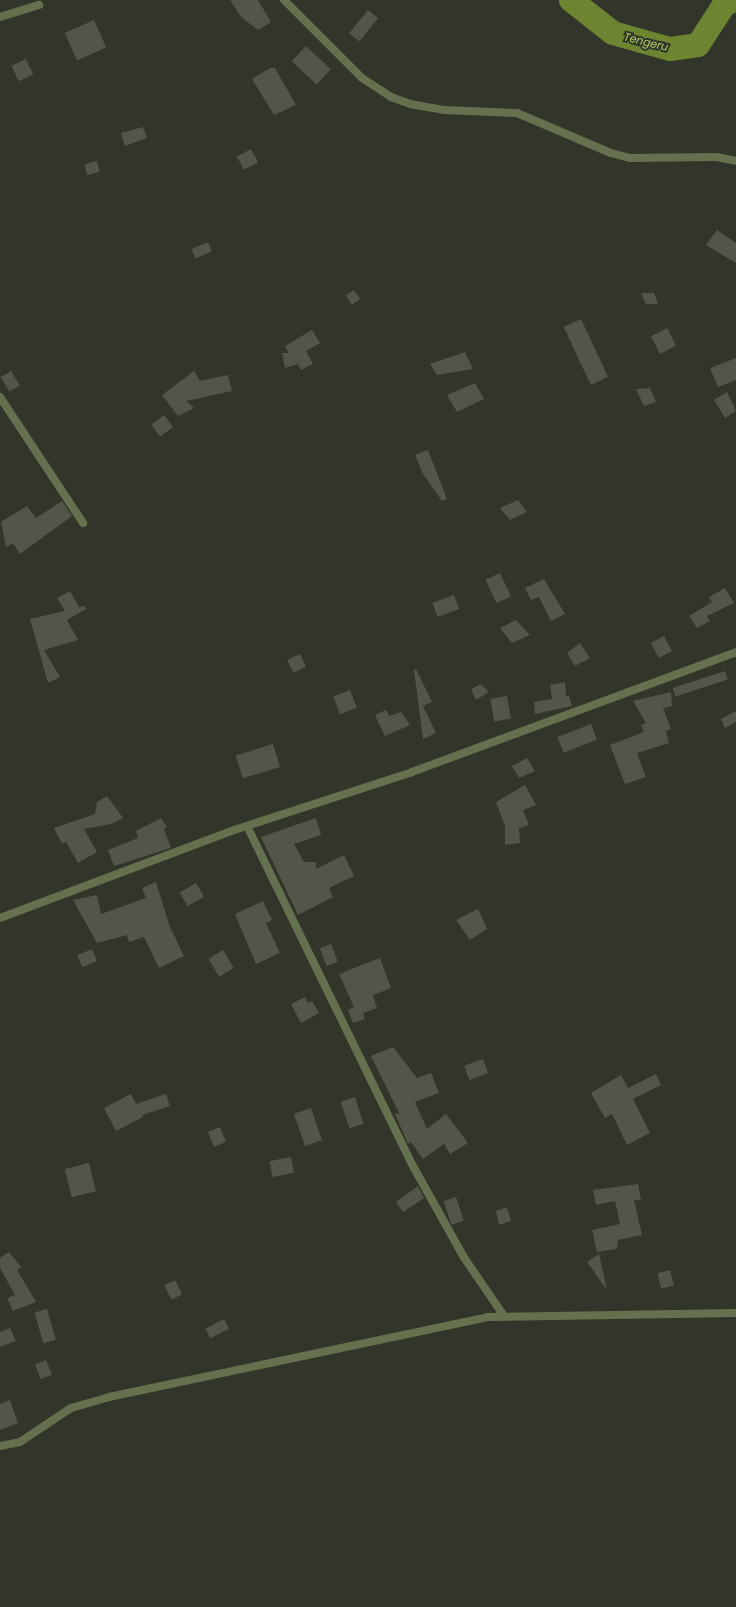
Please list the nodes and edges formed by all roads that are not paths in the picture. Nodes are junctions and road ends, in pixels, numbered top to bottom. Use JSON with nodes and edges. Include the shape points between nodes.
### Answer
{"nodes":[{"id":1,"x":284,"y":0,"type":"edge"},
{"id":2,"x":39,"y":5,"type":"dead end"},
{"id":3,"x":0,"y":17,"type":"edge"},
{"id":4,"x":736,"y":161,"type":"edge"},
{"id":5,"x":0,"y":396,"type":"edge"},
{"id":6,"x":83,"y":524,"type":"dead end"},
{"id":7,"x":736,"y":652,"type":"edge"},
{"id":8,"x":247,"y":826,"type":"junction"},
{"id":9,"x":0,"y":918,"type":"edge"},
{"id":10,"x":736,"y":1313,"type":"edge"},
{"id":11,"x":504,"y":1316,"type":"junction"},
{"id":12,"x":0,"y":1446,"type":"edge"}],
"edges":[{"from":1,"to":4,"type":"street","via":[[362,78],[391,97],[410,104],[444,110],[517,113],[611,153],[630,158],[716,157]]},
{"from":2,"to":3,"type":"street"},
{"from":5,"to":6,"type":"street"},
{"from":7,"to":8,"type":"street","via":[[412,772]]},
{"from":8,"to":9,"type":"street"},
{"from":8,"to":11,"type":"street","via":[[413,1166],[463,1256]]},
{"from":10,"to":11,"type":"street","via":[[547,1318]]},
{"from":11,"to":12,"type":"street","via":[[427,1329],[110,1397],[72,1408],[20,1442]]}]}
